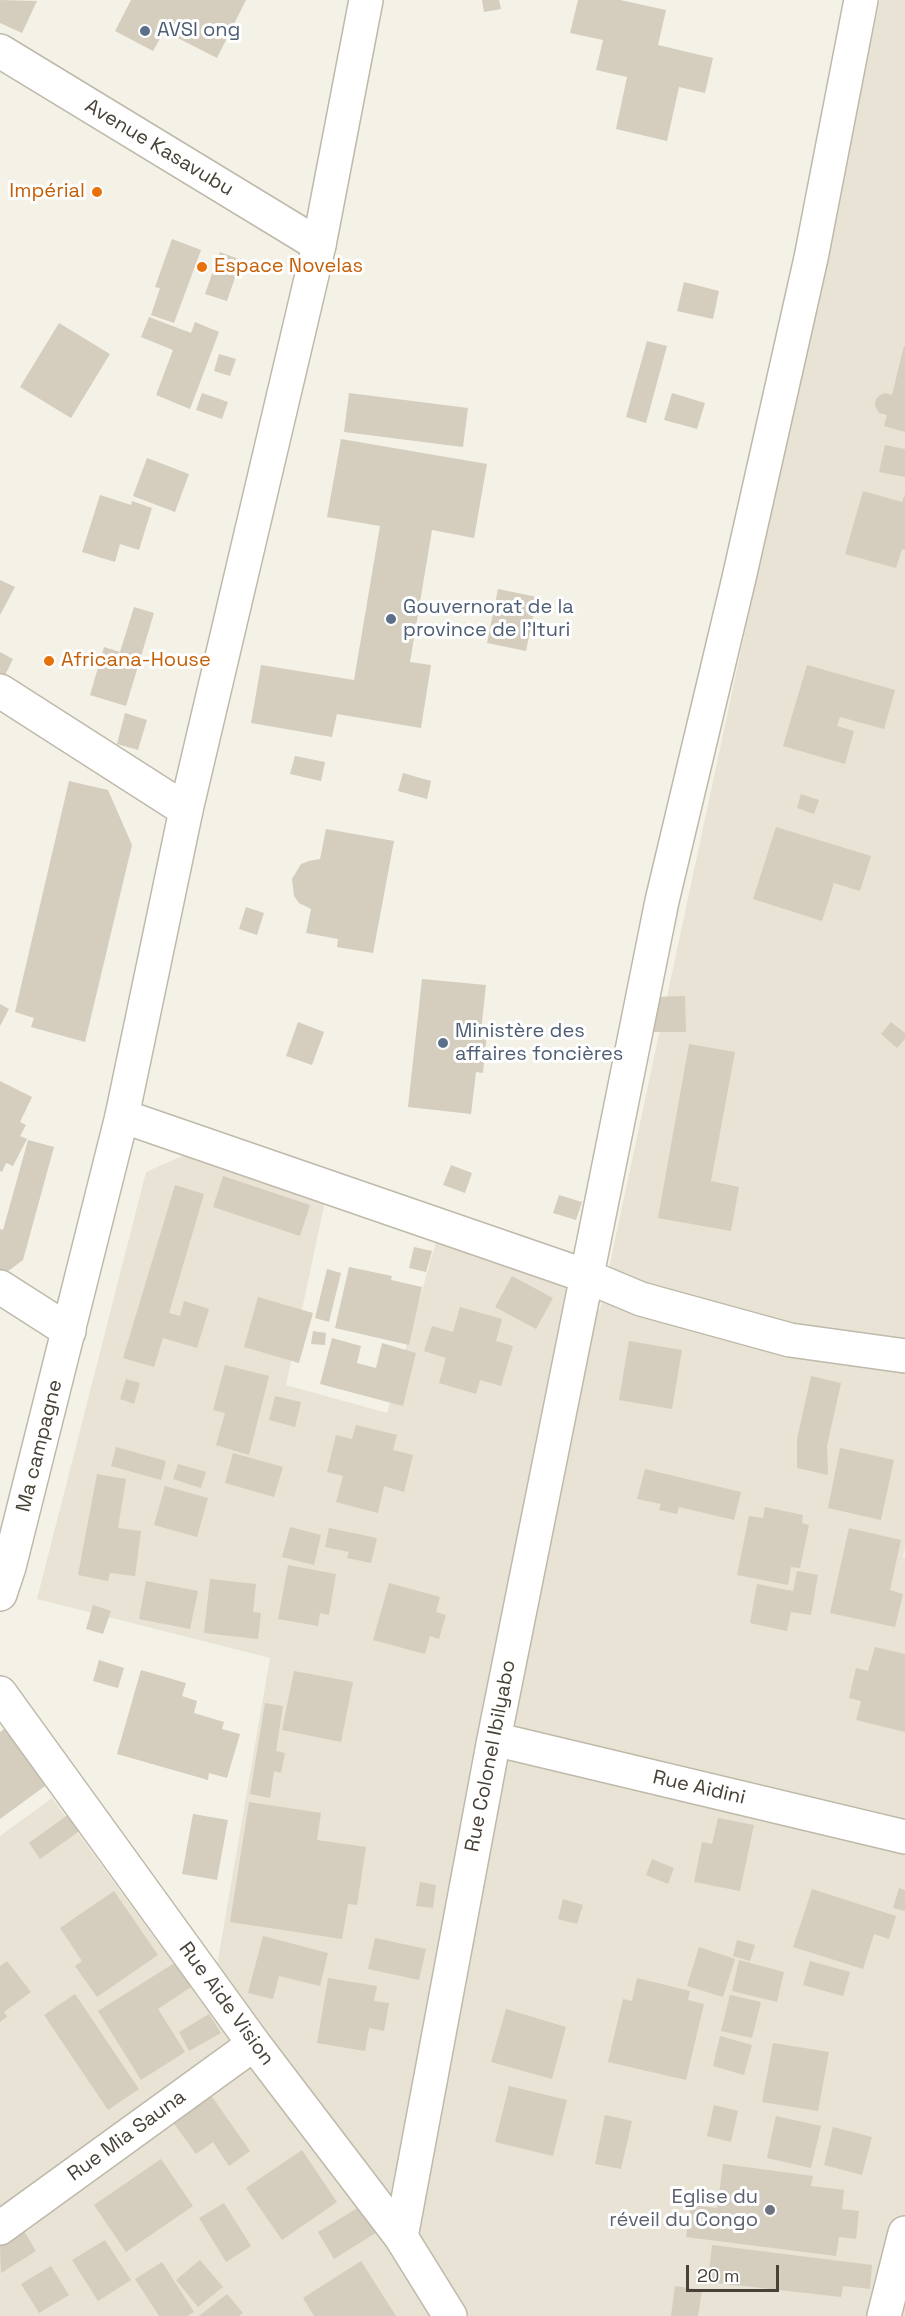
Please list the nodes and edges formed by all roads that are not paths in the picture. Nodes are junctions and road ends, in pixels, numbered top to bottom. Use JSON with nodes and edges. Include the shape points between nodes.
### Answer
{"nodes":[{"id":1,"x":366,"y":0,"type":"edge"},
{"id":2,"x":861,"y":0,"type":"edge"},
{"id":3,"x":0,"y":51,"type":"edge"},
{"id":4,"x":319,"y":245,"type":"junction"},
{"id":5,"x":0,"y":691,"type":"edge"},
{"id":6,"x":186,"y":810,"type":"junction"},
{"id":7,"x":122,"y":1116,"type":"junction"},
{"id":8,"x":586,"y":1276,"type":"junction"},
{"id":9,"x":0,"y":1287,"type":"edge"},
{"id":10,"x":69,"y":1332,"type":"junction"},
{"id":11,"x":905,"y":1356,"type":"edge"},
{"id":12,"x":0,"y":1594,"type":"edge"},
{"id":13,"x":0,"y":1693,"type":"edge"},
{"id":14,"x":494,"y":1739,"type":"junction"},
{"id":15,"x":905,"y":1837,"type":"edge"},
{"id":16,"x":254,"y":2044,"type":"junction"},
{"id":17,"x":0,"y":2228,"type":"edge"},
{"id":18,"x":905,"y":2233,"type":"edge"},
{"id":19,"x":401,"y":2237,"type":"junction"},
{"id":20,"x":450,"y":2316,"type":"edge"},
{"id":21,"x":884,"y":2316,"type":"edge"}],
"edges":[{"from":1,"to":4,"type":"street","name":"Ma campagne"},
{"from":2,"to":8,"type":"street","name":"Rue Colonel Ibilyabo","via":[[811,258],[673,848]]},
{"from":3,"to":4,"type":"street","name":"Avenue Kasavubu"},
{"from":4,"to":6,"type":"street","name":"Ma campagne"},
{"from":5,"to":6,"type":"street"},
{"from":6,"to":7,"type":"street","name":"Ma campagne"},
{"from":7,"to":8,"type":"street"},
{"from":7,"to":10,"type":"street","name":"Ma campagne"},
{"from":8,"to":11,"type":"street","via":[[641,1299],[790,1340]]},
{"from":8,"to":14,"type":"street","name":"Rue Colonel Ibilyabo"},
{"from":9,"to":10,"type":"street"},
{"from":10,"to":12,"type":"street","name":"Ma campagne"},
{"from":13,"to":16,"type":"street","name":"Rue Aide Vision"},
{"from":14,"to":15,"type":"street","name":"Rue Aidini"},
{"from":14,"to":19,"type":"street","name":"Rue Colonel Ibilyabo"},
{"from":16,"to":17,"type":"street","name":"Rue Mia Sauna"},
{"from":16,"to":19,"type":"street","name":"Rue Aide Vision"},
{"from":18,"to":21,"type":"street"},
{"from":19,"to":20,"type":"street","name":"Rue Aide Vision"}]}
